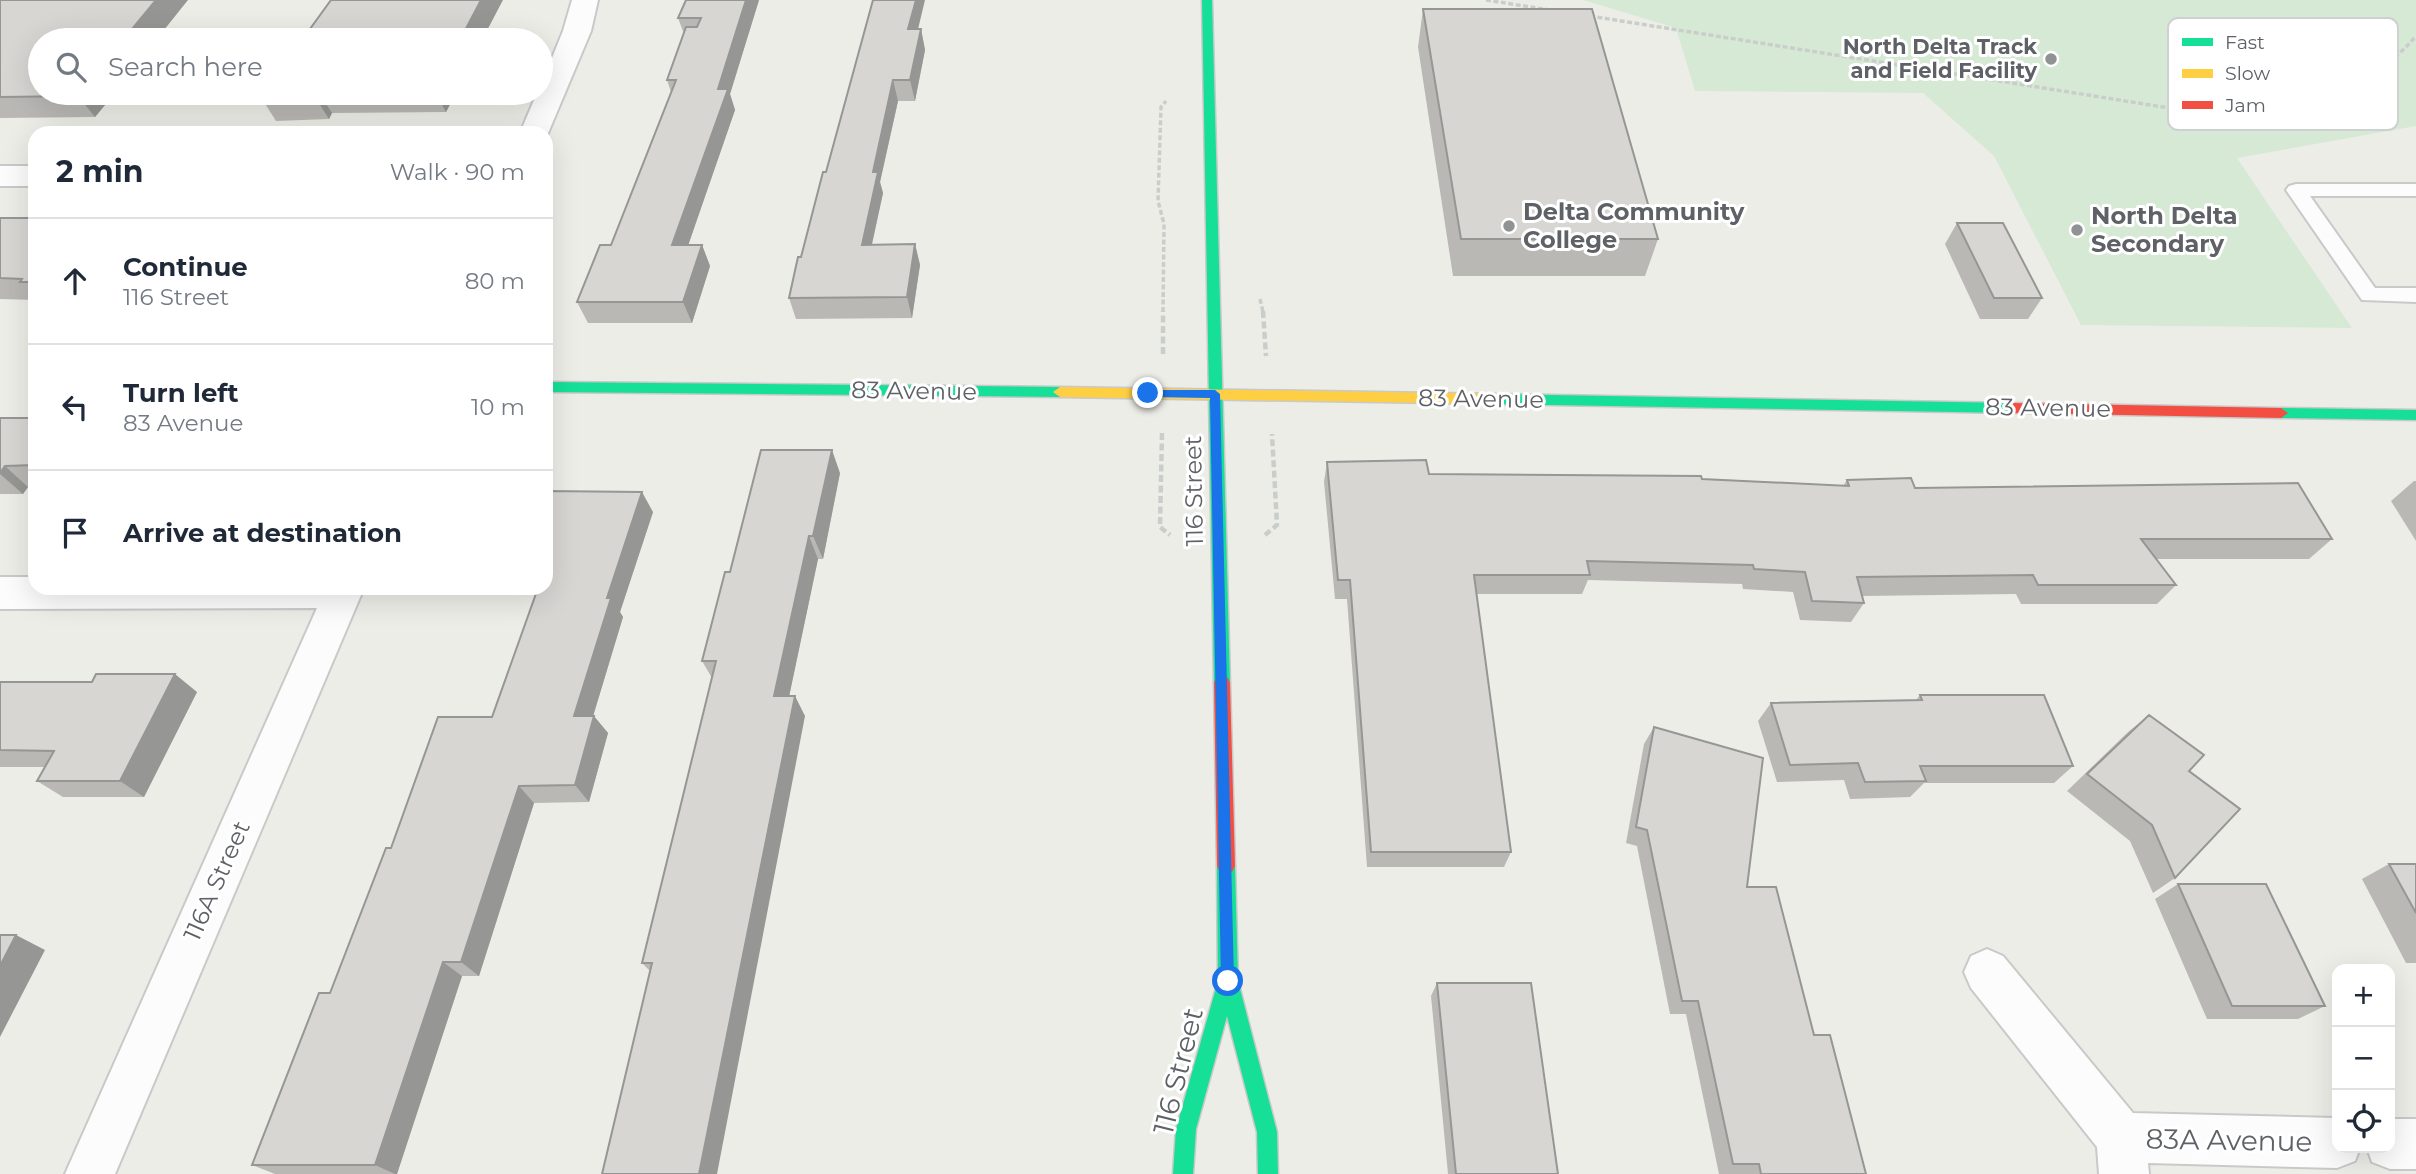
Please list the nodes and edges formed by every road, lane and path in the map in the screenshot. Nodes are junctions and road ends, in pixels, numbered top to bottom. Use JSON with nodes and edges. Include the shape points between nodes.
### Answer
{"nodes":[{"id":1,"x":585,"y":0,"type":"edge"},
{"id":2,"x":1207,"y":0,"type":"edge"},
{"id":3,"x":1486,"y":0,"type":"edge"},
{"id":4,"x":1555,"y":11,"type":"edge"},
{"id":5,"x":1583,"y":15,"type":"edge"},
{"id":6,"x":2416,"y":36,"type":"edge"},
{"id":7,"x":2398,"y":56,"type":"edge"},
{"id":8,"x":553,"y":89,"type":"edge"},
{"id":9,"x":547,"y":105,"type":"edge"},
{"id":10,"x":2168,"y":108,"type":"edge"},
{"id":11,"x":538,"y":126,"type":"edge"},
{"id":12,"x":0,"y":176,"type":"edge"},
{"id":13,"x":28,"y":176,"type":"edge"},
{"id":14,"x":2416,"y":190,"type":"edge"},
{"id":15,"x":2416,"y":295,"type":"edge"},
{"id":16,"x":553,"y":387,"type":"edge"},
{"id":17,"x":1215,"y":394,"type":"junction"},
{"id":18,"x":2416,"y":415,"type":"edge"},
{"id":19,"x":0,"y":593,"type":"edge"},
{"id":20,"x":28,"y":593,"type":"edge"},
{"id":21,"x":342,"y":595,"type":"edge"},
{"id":22,"x":1987,"y":972,"type":"dead end"},
{"id":23,"x":1228,"y":981,"type":"junction"},
{"id":24,"x":2332,"y":1143,"type":"edge"},
{"id":25,"x":2395,"y":1144,"type":"edge"},
{"id":26,"x":2416,"y":1144,"type":"edge"},
{"id":27,"x":2122,"y":1156,"type":"edge"},
{"id":28,"x":90,"y":1174,"type":"edge"},
{"id":29,"x":1183,"y":1174,"type":"edge"},
{"id":30,"x":1268,"y":1174,"type":"edge"}],
"edges":[{"from":1,"to":8,"type":"street"},
{"from":2,"to":17,"type":"street","name":"116 Street"},
{"from":3,"to":4,"type":"path"},
{"from":5,"to":10,"type":"path"},
{"from":6,"to":7,"type":"path"},
{"from":9,"to":11,"type":"street"},
{"from":12,"to":13,"type":"street"},
{"from":14,"to":15,"type":"lane","via":[[2296,190],[2369,295]]},
{"from":16,"to":17,"type":"street","name":"83 Avenue"},
{"from":17,"to":18,"type":"street","name":"83 Avenue"},
{"from":17,"to":23,"type":"street","name":"116 Street"},
{"from":19,"to":20,"type":"street"},
{"from":21,"to":28,"type":"street","name":"116A Street"},
{"from":22,"to":27,"type":"street","name":"83A Avenue"},
{"from":23,"to":29,"type":"street","name":"116 Street","via":[[1186,1129]]},
{"from":23,"to":30,"type":"street","name":"116 Street","via":[[1267,1132]]},
{"from":24,"to":27,"type":"street","name":"83A Avenue"},
{"from":25,"to":26,"type":"street"}]}
